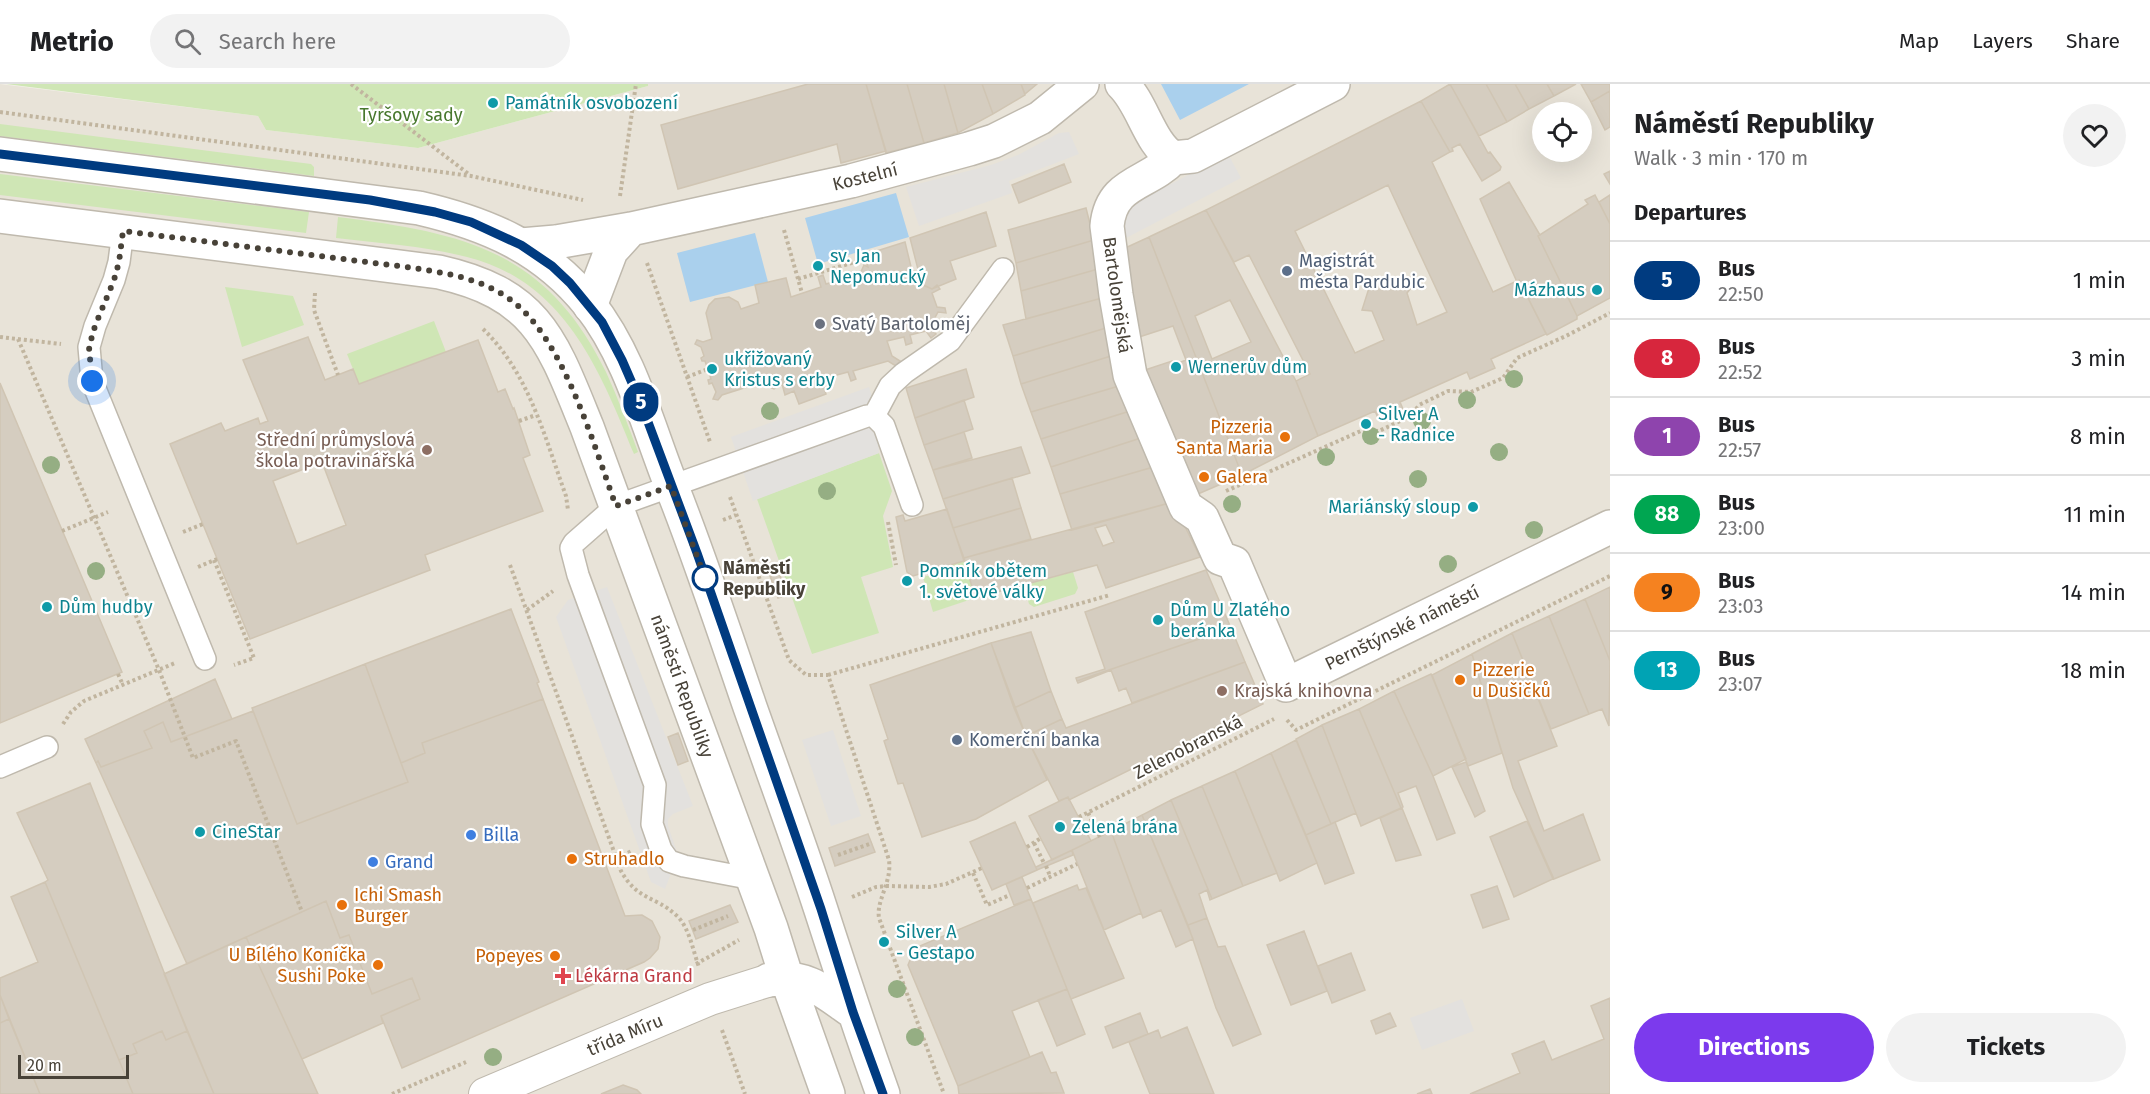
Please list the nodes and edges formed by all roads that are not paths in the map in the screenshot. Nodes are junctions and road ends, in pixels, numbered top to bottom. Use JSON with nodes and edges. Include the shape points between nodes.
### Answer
{"nodes":[{"id":1,"x":1082,"y":84,"type":"edge"},
{"id":2,"x":1122,"y":84,"type":"edge"},
{"id":3,"x":1333,"y":84,"type":"edge"},
{"id":4,"x":0,"y":154,"type":"edge"},
{"id":5,"x":1173,"y":158,"type":"junction"},
{"id":6,"x":0,"y":216,"type":"edge"},
{"id":7,"x":625,"y":218,"type":"junction"},
{"id":8,"x":123,"y":231,"type":"junction"},
{"id":9,"x":521,"y":245,"type":"junction"},
{"id":10,"x":1004,"y":269,"type":"dead end"},
{"id":11,"x":590,"y":306,"type":"junction"},
{"id":12,"x":874,"y":416,"type":"junction"},
{"id":13,"x":671,"y":486,"type":"junction"},
{"id":14,"x":912,"y":505,"type":"dead end"},
{"id":15,"x":616,"y":506,"type":"junction"},
{"id":16,"x":1610,"y":527,"type":"edge"},
{"id":17,"x":205,"y":659,"type":"road end"},
{"id":18,"x":1286,"y":685,"type":"joint"},
{"id":19,"x":47,"y":747,"type":"road end"},
{"id":20,"x":0,"y":767,"type":"edge"},
{"id":21,"x":753,"y":879,"type":"junction"},
{"id":22,"x":777,"y":980,"type":"junction"},
{"id":23,"x":853,"y":1012,"type":"junction"},
{"id":24,"x":485,"y":1094,"type":"edge"},
{"id":25,"x":828,"y":1094,"type":"edge"},
{"id":26,"x":883,"y":1094,"type":"edge"}],
"edges":[{"from":1,"to":7,"type":"street","name":"Kostelní","via":[[1041,118],[969,149],[851,181]]},
{"from":2,"to":5,"type":"street","via":[[1163,150]]},
{"from":3,"to":5,"type":"street","via":[[1192,156]]},
{"from":4,"to":9,"type":"street","via":[[392,203],[452,216]]},
{"from":5,"to":18,"type":"street","name":"Bartolomějská","via":[[1118,196],[1107,226],[1130,375],[1186,507],[1202,518],[1220,558],[1234,563]]},
{"from":6,"to":8,"type":"street","name":"náměstí Republiky"},
{"from":7,"to":9,"type":"street","name":"Kostelní","via":[[556,242]]},
{"from":7,"to":11,"type":"street"},
{"from":8,"to":15,"type":"street","name":"náměstí Republiky","via":[[439,272],[505,295],[532,318],[554,352]]},
{"from":8,"to":17,"type":"lane","via":[[114,280],[89,347],[92,381]]},
{"from":9,"to":11,"type":"street","via":[[552,266]]},
{"from":10,"to":12,"type":"lane","via":[[950,341],[890,386]]},
{"from":11,"to":13,"type":"street","via":[[633,385]]},
{"from":12,"to":13,"type":"lane"},
{"from":12,"to":14,"type":"lane","via":[[884,426]]},
{"from":13,"to":15,"type":"lane"},
{"from":13,"to":23,"type":"street","via":[[821,909]]},
{"from":15,"to":21,"type":"street","name":"náměstí Republiky"},
{"from":15,"to":21,"type":"lane","via":[[574,543],[571,554],[655,785],[652,824],[661,850],[669,861],[684,866]]},
{"from":16,"to":18,"type":"street","name":"Pernštýnské náměstí"},
{"from":19,"to":20,"type":"lane"},
{"from":21,"to":22,"type":"street","name":"náměstí Republiky"},
{"from":22,"to":23,"type":"street","via":[[811,983]]},
{"from":22,"to":24,"type":"street","name":"třída Míru","via":[[711,999]]},
{"from":22,"to":25,"type":"street","name":"náměstí Republiky"},
{"from":23,"to":26,"type":"street"}]}
